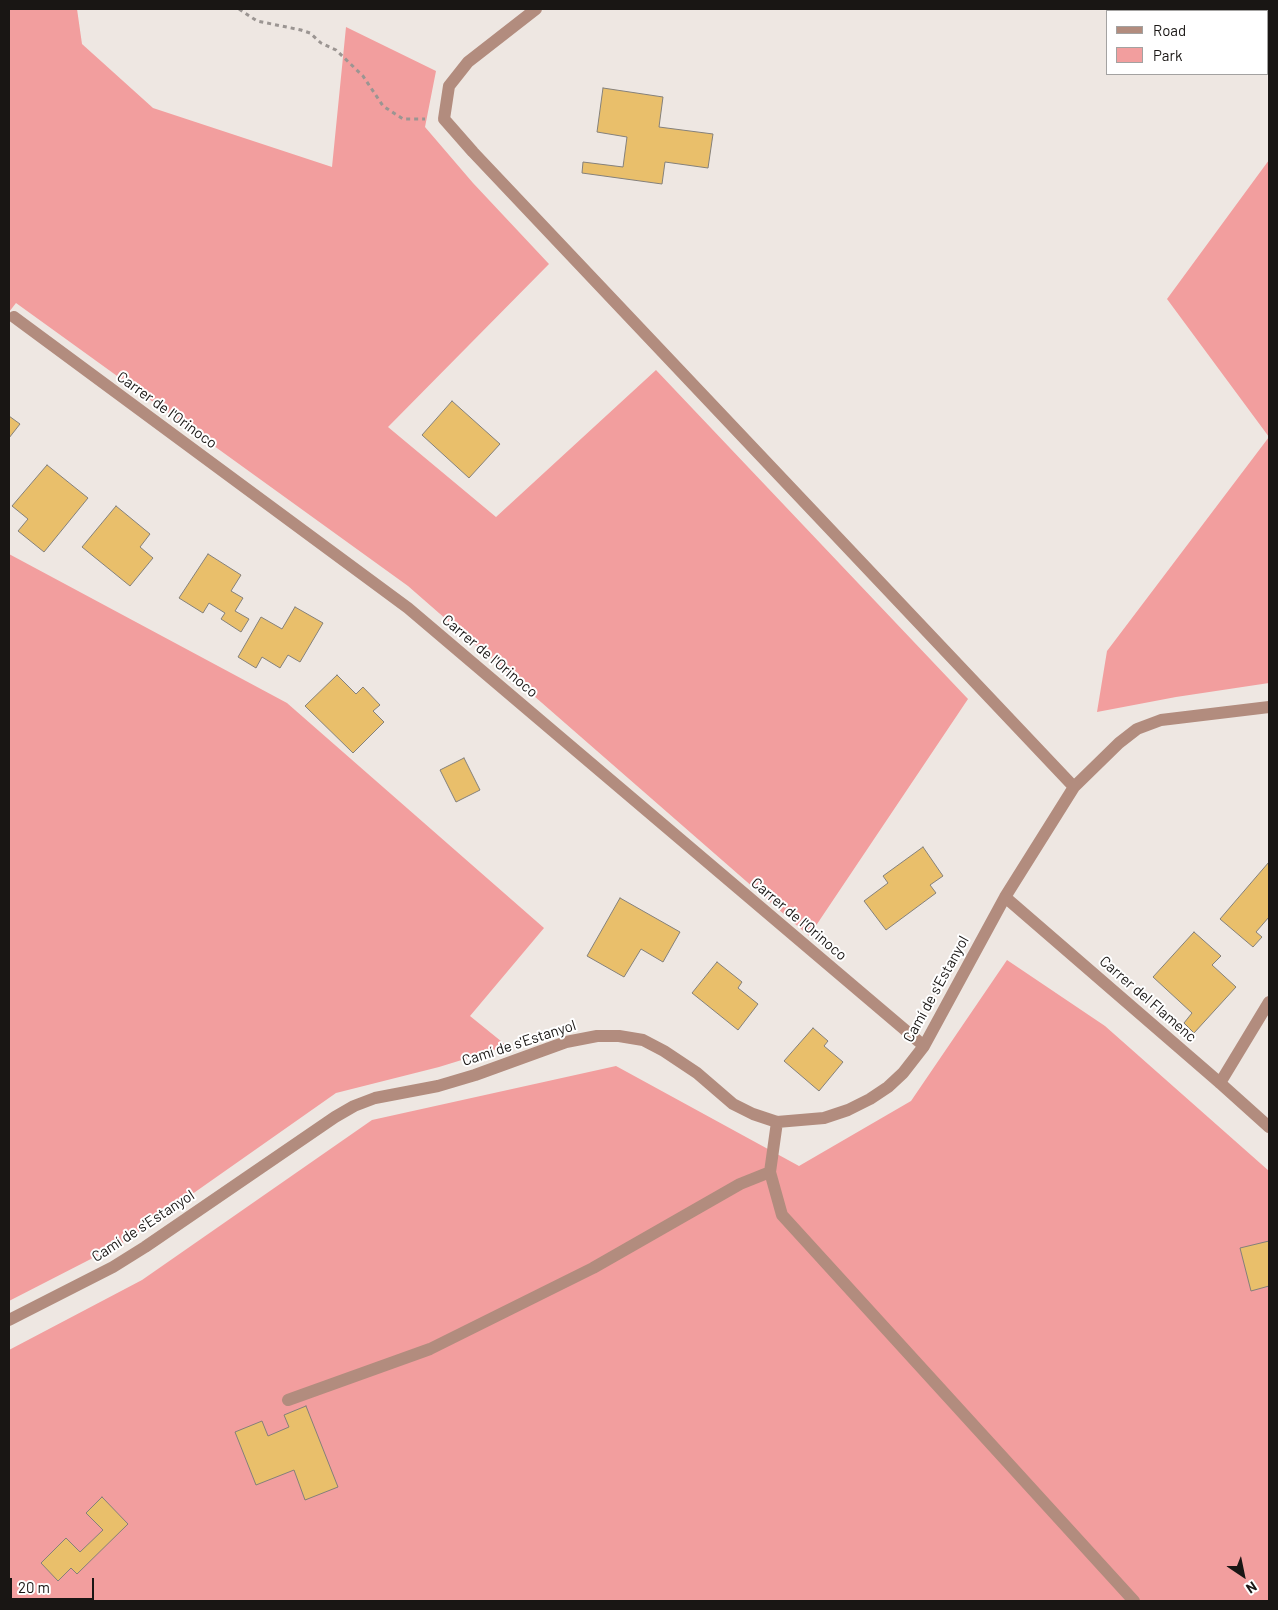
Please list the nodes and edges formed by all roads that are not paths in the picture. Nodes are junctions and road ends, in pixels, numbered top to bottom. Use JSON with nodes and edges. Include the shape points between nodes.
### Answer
{"nodes":[{"id":1,"x":536,"y":9,"type":"edge"},
{"id":2,"x":14,"y":317,"type":"dead end"},
{"id":3,"x":1269,"y":707,"type":"edge"},
{"id":4,"x":1074,"y":787,"type":"junction"},
{"id":5,"x":1005,"y":897,"type":"junction"},
{"id":6,"x":1269,"y":1002,"type":"edge"},
{"id":7,"x":924,"y":1046,"type":"junction"},
{"id":8,"x":1220,"y":1083,"type":"junction"},
{"id":9,"x":778,"y":1122,"type":"junction"},
{"id":10,"x":1269,"y":1127,"type":"edge"},
{"id":11,"x":770,"y":1172,"type":"junction"},
{"id":12,"x":9,"y":1320,"type":"edge"},
{"id":13,"x":288,"y":1400,"type":"dead end"},
{"id":14,"x":1134,"y":1601,"type":"edge"}],
"edges":[{"from":1,"to":4,"type":"street","via":[[468,62],[449,86],[444,119]]},
{"from":2,"to":7,"type":"street","name":"Carrer de l'Orinoco","via":[[408,608]]},
{"from":3,"to":4,"type":"street","name":"Camí de s'Estanyol","via":[[1153,723],[1119,743]]},
{"from":4,"to":5,"type":"street","name":"Camí de s'Estanyol"},
{"from":5,"to":7,"type":"street","name":"Camí de s'Estanyol"},
{"from":5,"to":8,"type":"street","name":"Carrer del Flamenc"},
{"from":6,"to":8,"type":"street"},
{"from":7,"to":9,"type":"street","name":"Camí de s'Estanyol","via":[[903,1073],[870,1099],[824,1118]]},
{"from":8,"to":10,"type":"street","name":"Carrer del Flamenc"},
{"from":9,"to":11,"type":"street"},
{"from":9,"to":12,"type":"street","name":"Camí de s'Estanyol","via":[[733,1104],[697,1073],[643,1040],[597,1036],[566,1042],[475,1075],[375,1098],[354,1106],[113,1267]]},
{"from":11,"to":13,"type":"street","via":[[740,1184],[593,1268],[430,1348]]},
{"from":11,"to":14,"type":"street","via":[[782,1215]]}]}
